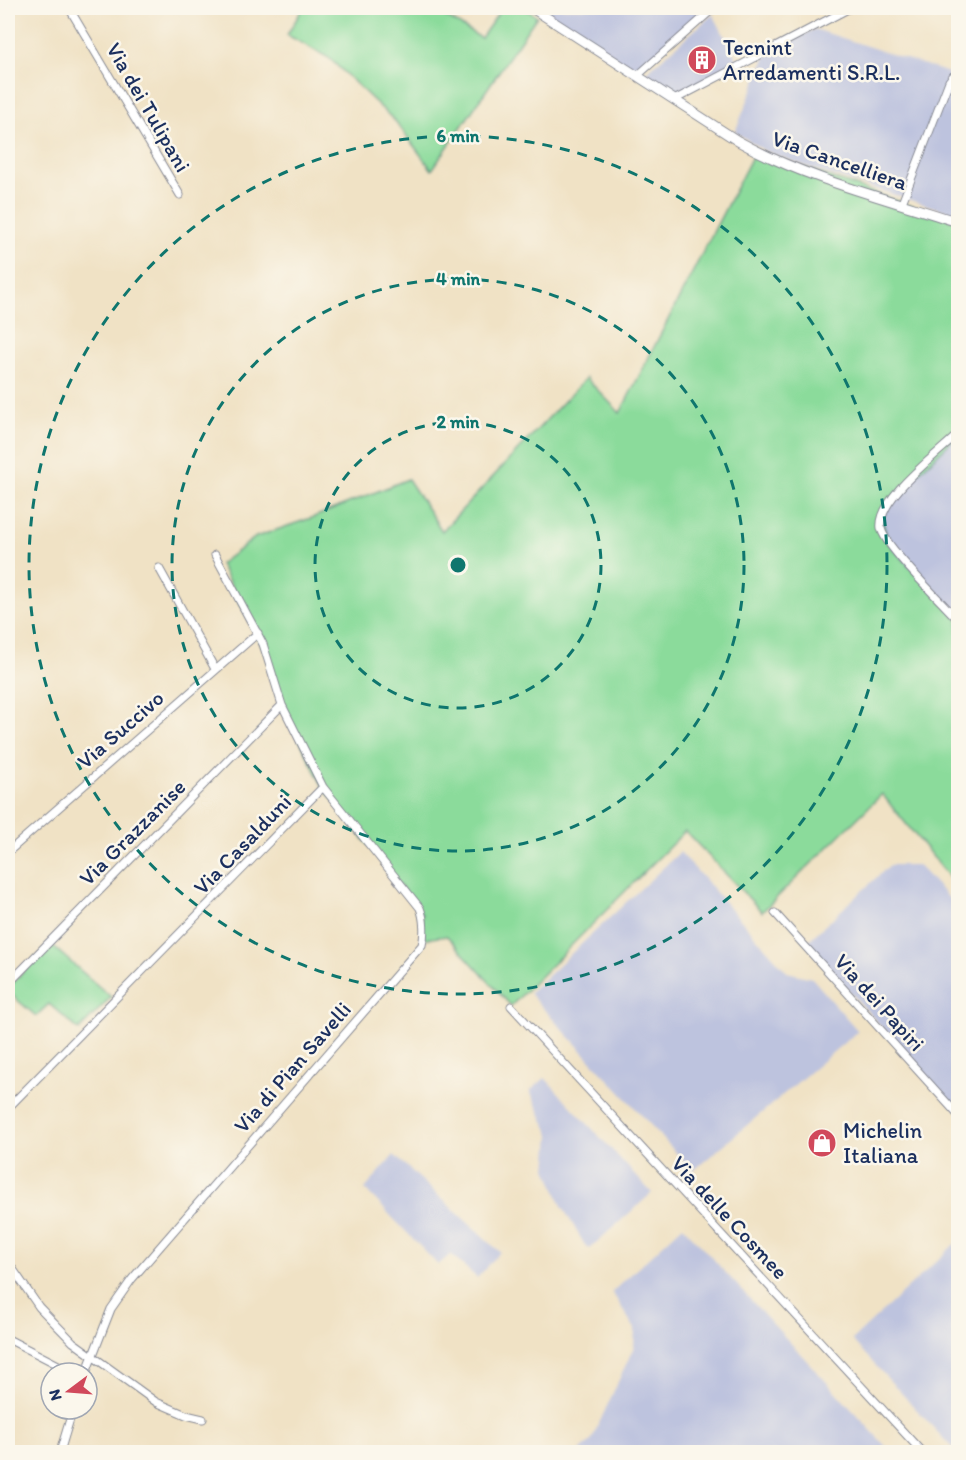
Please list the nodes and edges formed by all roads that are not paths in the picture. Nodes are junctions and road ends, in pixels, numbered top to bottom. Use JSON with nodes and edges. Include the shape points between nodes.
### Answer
{"nodes":[{"id":1,"x":69,"y":8,"type":"edge"},
{"id":2,"x":532,"y":8,"type":"edge"},
{"id":3,"x":714,"y":8,"type":"edge"},
{"id":4,"x":850,"y":8,"type":"edge"},
{"id":5,"x":958,"y":74,"type":"edge"},
{"id":6,"x":637,"y":76,"type":"junction"},
{"id":7,"x":674,"y":100,"type":"junction"},
{"id":8,"x":180,"y":195,"type":"dead end"},
{"id":9,"x":902,"y":203,"type":"junction"},
{"id":10,"x":958,"y":222,"type":"edge"},
{"id":11,"x":958,"y":434,"type":"edge"},
{"id":12,"x":215,"y":555,"type":"dead end"},
{"id":13,"x":159,"y":568,"type":"dead end"},
{"id":14,"x":958,"y":620,"type":"edge"},
{"id":15,"x":258,"y":633,"type":"junction"},
{"id":16,"x":215,"y":669,"type":"junction"},
{"id":17,"x":282,"y":705,"type":"junction"},
{"id":18,"x":323,"y":787,"type":"junction"},
{"id":19,"x":8,"y":852,"type":"edge"},
{"id":20,"x":775,"y":913,"type":"dead end"},
{"id":21,"x":8,"y":984,"type":"edge"},
{"id":22,"x":511,"y":1006,"type":"dead end"},
{"id":23,"x":8,"y":1108,"type":"edge"},
{"id":24,"x":958,"y":1115,"type":"edge"},
{"id":25,"x":8,"y":1262,"type":"edge"},
{"id":26,"x":8,"y":1339,"type":"edge"},
{"id":27,"x":93,"y":1357,"type":"junction"},
{"id":28,"x":51,"y":1361,"type":"edge"},
{"id":29,"x":91,"y":1361,"type":"edge"},
{"id":30,"x":203,"y":1419,"type":"dead end"},
{"id":31,"x":69,"y":1421,"type":"edge"},
{"id":32,"x":60,"y":1452,"type":"edge"},
{"id":33,"x":922,"y":1452,"type":"edge"}],
"edges":[{"from":1,"to":8,"type":"street","name":"Via dei Tulipani"},
{"from":2,"to":6,"type":"street","name":"Via Cancelliera"},
{"from":3,"to":6,"type":"street"},
{"from":4,"to":7,"type":"street"},
{"from":5,"to":9,"type":"street","via":[[949,81]]},
{"from":6,"to":7,"type":"street","name":"Via Cancelliera"},
{"from":7,"to":9,"type":"street","name":"Via Cancelliera","via":[[765,156]]},
{"from":9,"to":10,"type":"street","name":"Via Cancelliera"},
{"from":11,"to":14,"type":"street","via":[[892,498],[881,527],[888,543]]},
{"from":12,"to":15,"type":"street","name":"Via Casalduni"},
{"from":13,"to":16,"type":"street"},
{"from":15,"to":16,"type":"street","name":"Via Succivo"},
{"from":15,"to":17,"type":"street","name":"Via Casalduni"},
{"from":16,"to":19,"type":"street","name":"Via Succivo"},
{"from":17,"to":18,"type":"street","name":"Via Casalduni"},
{"from":17,"to":21,"type":"street","name":"Via Grazzanise"},
{"from":18,"to":23,"type":"street","name":"Via Casalduni"},
{"from":18,"to":27,"type":"street","name":"Via di Pian Savelli","via":[[420,908],[422,945],[132,1279],[111,1309]]},
{"from":20,"to":24,"type":"street","name":"Via dei Papiri"},
{"from":22,"to":33,"type":"street","name":"Via delle Cosmee"},
{"from":25,"to":27,"type":"street","via":[[43,1312]]},
{"from":26,"to":28,"type":"street"},
{"from":27,"to":29,"type":"street","name":"Via di Pian Savelli"},
{"from":27,"to":30,"type":"street","via":[[156,1402]]},
{"from":31,"to":32,"type":"street"}]}
